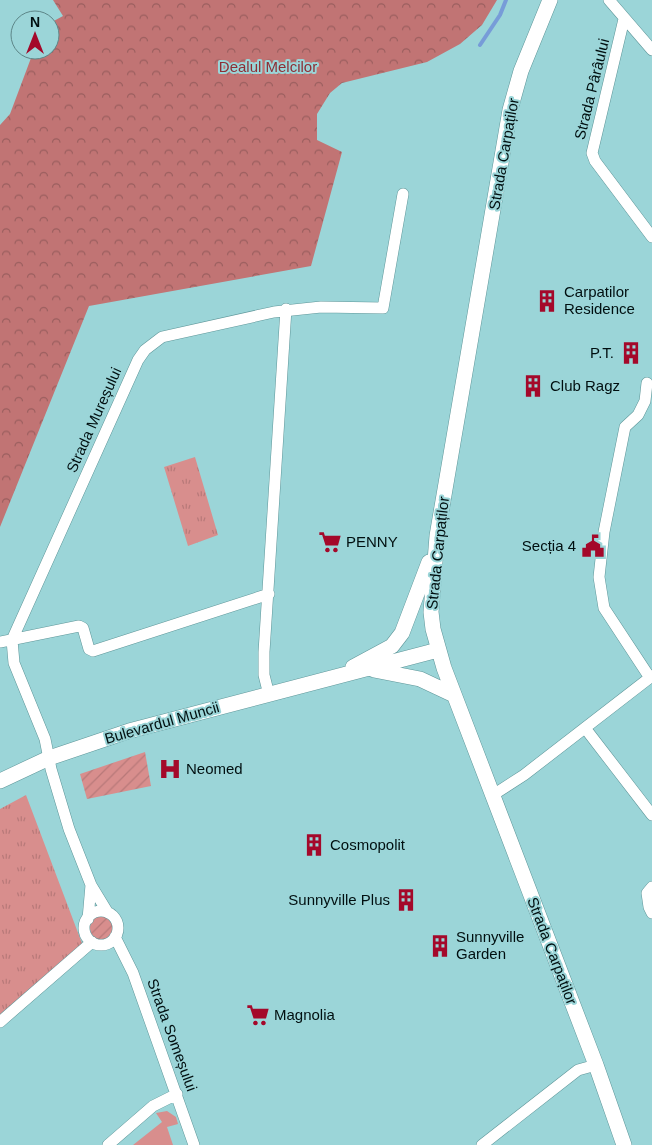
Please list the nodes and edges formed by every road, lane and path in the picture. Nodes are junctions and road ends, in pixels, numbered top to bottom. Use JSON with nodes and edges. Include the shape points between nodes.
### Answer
{"nodes":[{"id":1,"x":550,"y":0,"type":"edge"},
{"id":2,"x":610,"y":0,"type":"edge"},
{"id":3,"x":624,"y":19,"type":"junction"},
{"id":4,"x":652,"y":50,"type":"edge"},
{"id":5,"x":404,"y":194,"type":"dead end"},
{"id":6,"x":652,"y":237,"type":"edge"},
{"id":7,"x":286,"y":309,"type":"junction"},
{"id":8,"x":648,"y":383,"type":"dead end"},
{"id":9,"x":437,"y":536,"type":"junction"},
{"id":10,"x":269,"y":594,"type":"junction"},
{"id":11,"x":6,"y":641,"type":"edge"},
{"id":12,"x":438,"y":650,"type":"junction"},
{"id":13,"x":370,"y":669,"type":"junction"},
{"id":14,"x":651,"y":677,"type":"edge"},
{"id":15,"x":329,"y":680,"type":"junction"},
{"id":16,"x":454,"y":694,"type":"junction"},
{"id":17,"x":269,"y":695,"type":"junction"},
{"id":18,"x":585,"y":728,"type":"junction"},
{"id":19,"x":49,"y":758,"type":"junction"},
{"id":20,"x":0,"y":781,"type":"edge"},
{"id":21,"x":493,"y":795,"type":"junction"},
{"id":22,"x":652,"y":815,"type":"edge"},
{"id":23,"x":91,"y":885,"type":"junction"},
{"id":24,"x":652,"y":887,"type":"edge"},
{"id":25,"x":108,"y":913,"type":"junction"},
{"id":26,"x":652,"y":913,"type":"edge"},
{"id":27,"x":88,"y":919,"type":"junction"},
{"id":28,"x":115,"y":937,"type":"junction"},
{"id":29,"x":92,"y":942,"type":"junction"},
{"id":30,"x":0,"y":1022,"type":"edge"},
{"id":31,"x":596,"y":1064,"type":"junction"},
{"id":32,"x":177,"y":1094,"type":"junction"},
{"id":33,"x":108,"y":1145,"type":"edge"},
{"id":34,"x":194,"y":1145,"type":"edge"},
{"id":35,"x":482,"y":1145,"type":"edge"},
{"id":36,"x":624,"y":1145,"type":"edge"}],
"edges":[{"from":1,"to":9,"type":"main road","name":"Strada Carpaților","via":[[521,71],[510,110]]},
{"from":2,"to":3,"type":"street"},
{"from":3,"to":4,"type":"street"},
{"from":3,"to":6,"type":"street","name":"Strada Pârâului","via":[[592,153]]},
{"from":5,"to":7,"type":"street","name":"Strada Mureșului","via":[[383,308]]},
{"from":7,"to":10,"type":"street"},
{"from":7,"to":11,"type":"street","name":"Strada Mureșului","via":[[174,333],[154,341],[145,350]]},
{"from":8,"to":14,"type":"street","via":[[646,401],[638,415],[625,427],[604,532],[599,577],[604,608]]},
{"from":9,"to":12,"type":"main road","name":"Strada Carpaților","via":[[431,612]]},
{"from":9,"to":15,"type":"main road","name":"Bulevardul Muncii","via":[[411,612],[398,639],[382,652]]},
{"from":10,"to":11,"type":"street","via":[[93,651],[89,649],[83,628],[79,626]]},
{"from":10,"to":17,"type":"street","via":[[264,674]]},
{"from":11,"to":19,"type":"street","via":[[45,738]]},
{"from":12,"to":13,"type":"main road","name":"Bulevardul Muncii"},
{"from":12,"to":16,"type":"main road","name":"Strada Carpaților"},
{"from":13,"to":15,"type":"main road","name":"Bulevardul Muncii"},
{"from":13,"to":16,"type":"main road","name":"Bulevardul Muncii","via":[[420,679]]},
{"from":14,"to":18,"type":"street"},
{"from":15,"to":17,"type":"main road","name":"Bulevardul Muncii"},
{"from":16,"to":21,"type":"main road","name":"Strada Carpaților"},
{"from":17,"to":19,"type":"main road","name":"Bulevardul Muncii","via":[[129,732]]},
{"from":18,"to":21,"type":"street"},
{"from":18,"to":22,"type":"street"},
{"from":19,"to":20,"type":"main road","name":"Bulevardul Muncii"},
{"from":19,"to":23,"type":"street","name":"Strada Someșului","via":[[57,793]]},
{"from":21,"to":31,"type":"main road","name":"Strada Carpaților"},
{"from":23,"to":25,"type":"street","name":"Strada Someșului"},
{"from":23,"to":27,"type":"street","name":"Strada Someșului"},
{"from":24,"to":26,"type":"street","via":[[647,893]]},
{"from":25,"to":27,"type":"street","via":[[96,912]]},
{"from":25,"to":28,"type":"street","name":"Strada Someșului","via":[[117,922]]},
{"from":27,"to":29,"type":"street","name":"Strada Someșului","via":[[86,934]]},
{"from":28,"to":29,"type":"street","via":[[102,945]]},
{"from":28,"to":32,"type":"street","name":"Strada Someșului","via":[[133,973]]},
{"from":29,"to":30,"type":"street"},
{"from":31,"to":35,"type":"street","via":[[578,1070]]},
{"from":31,"to":36,"type":"main road","name":"Strada Carpaților"},
{"from":32,"to":33,"type":"street","via":[[154,1106]]},
{"from":32,"to":34,"type":"street","name":"Strada Someșului"}]}
